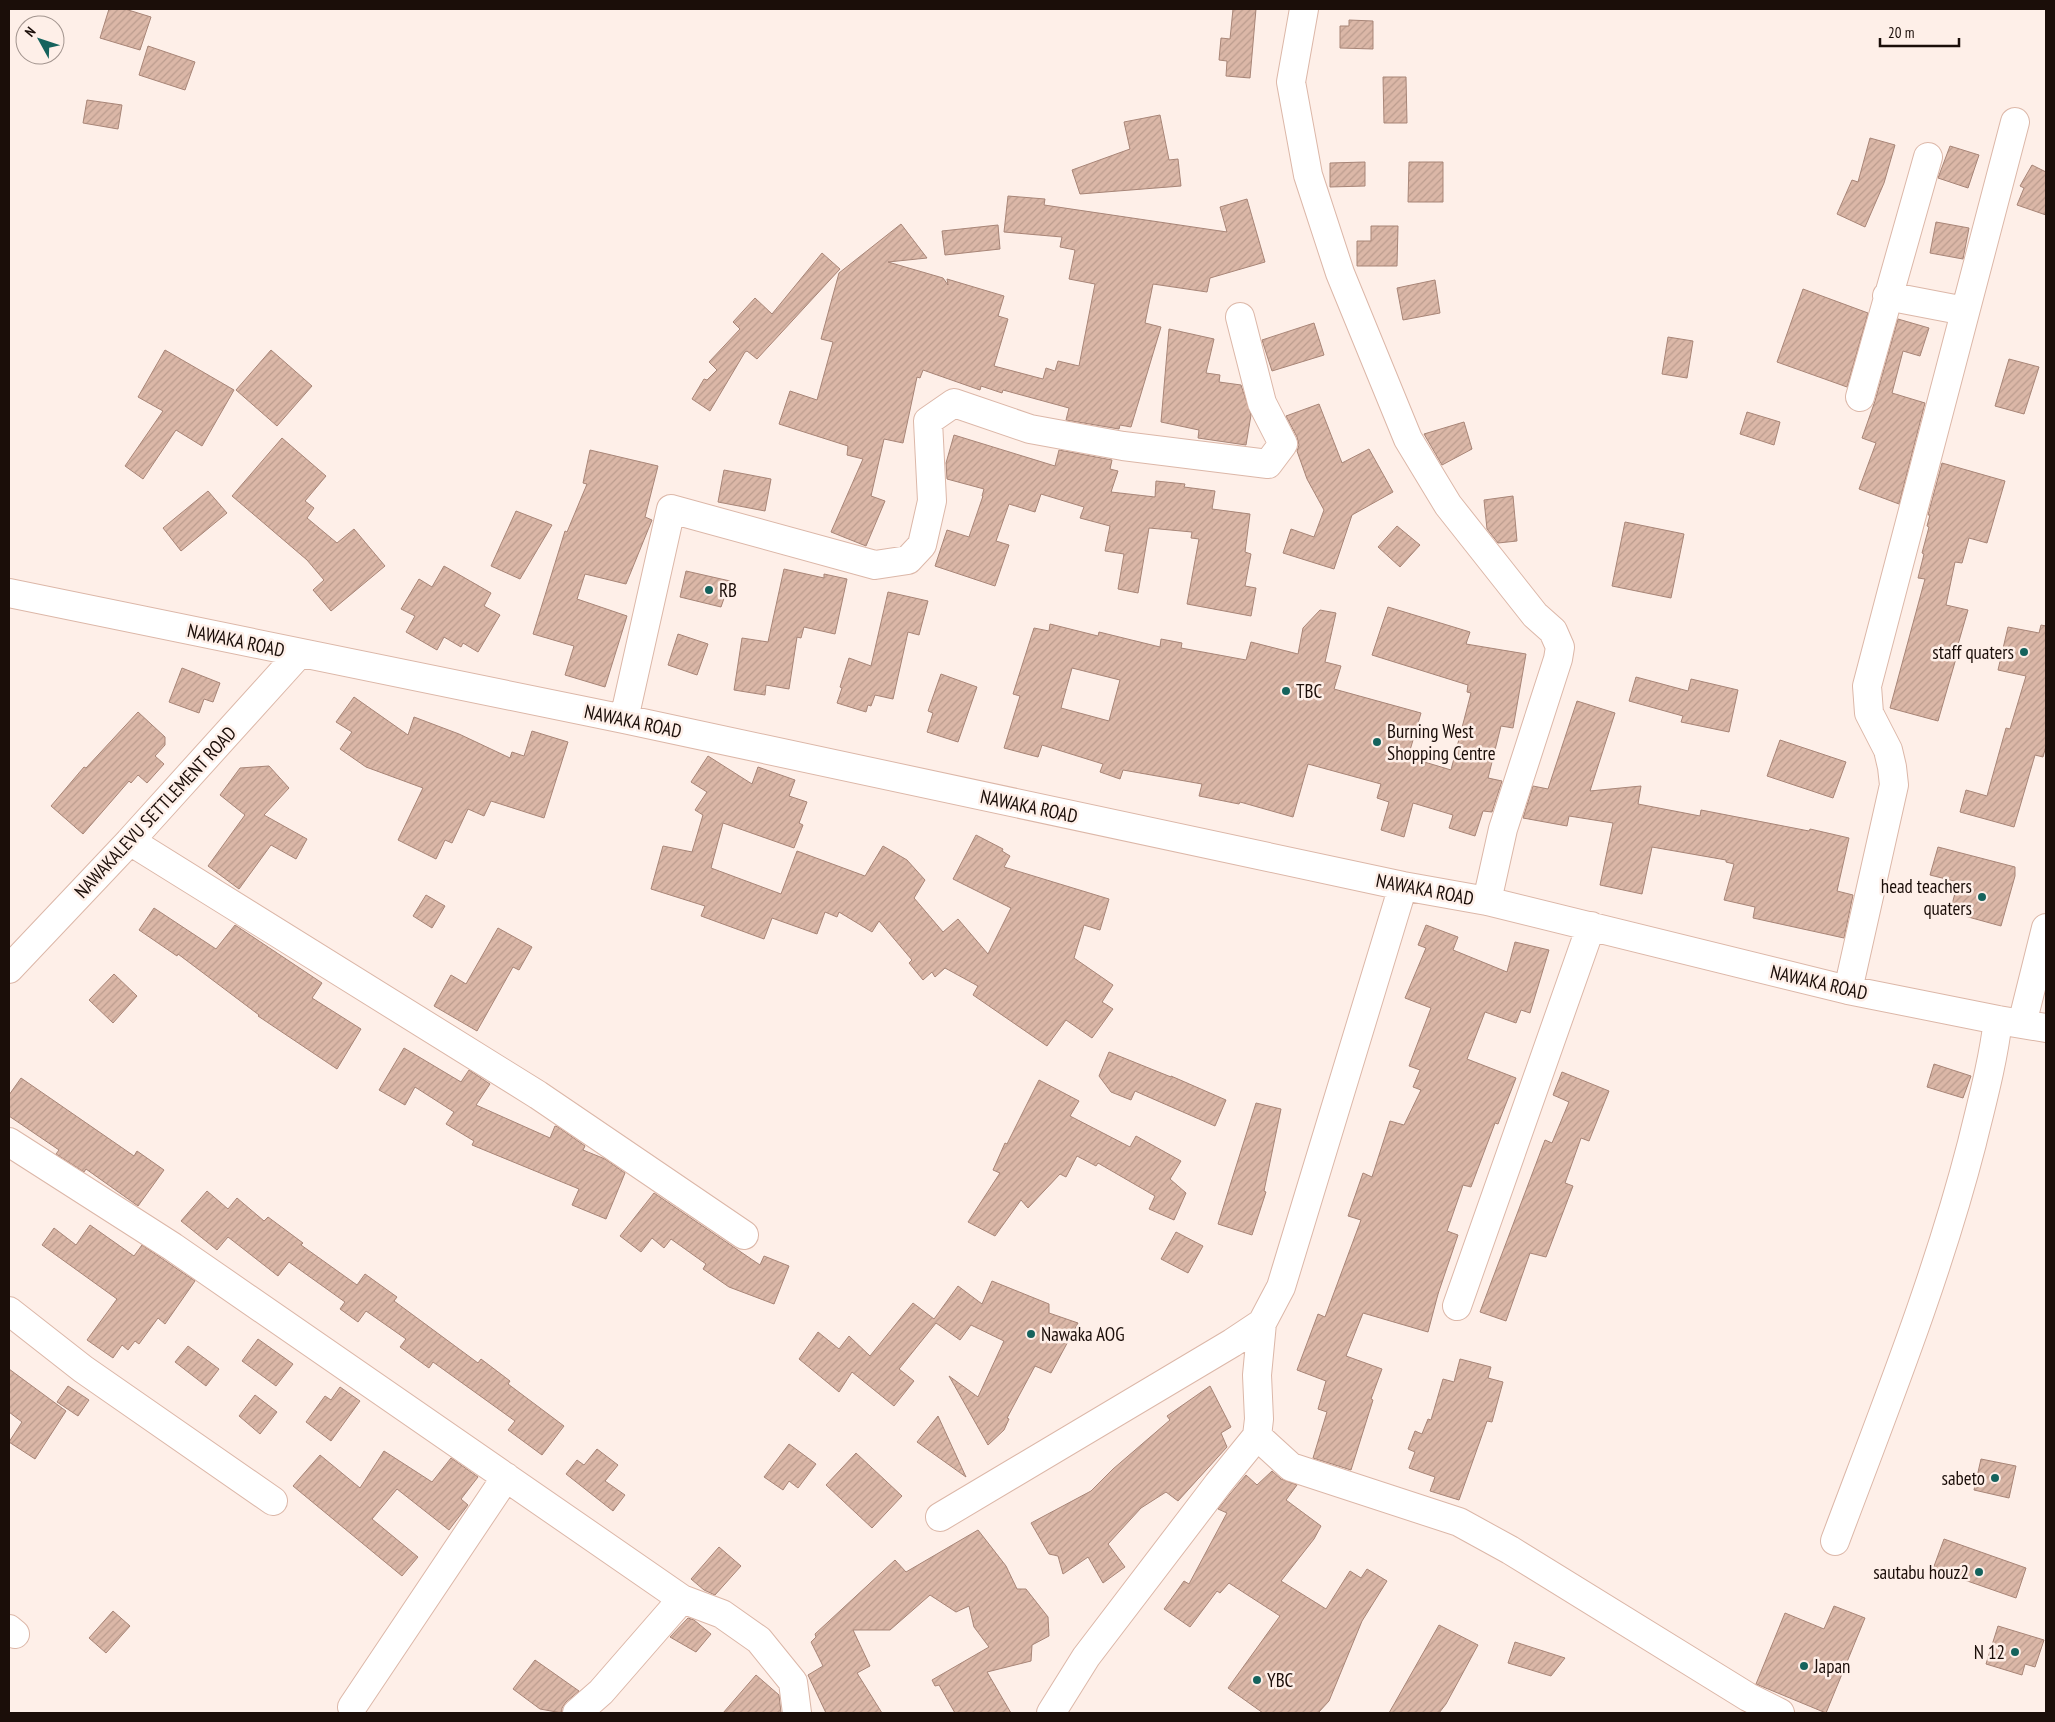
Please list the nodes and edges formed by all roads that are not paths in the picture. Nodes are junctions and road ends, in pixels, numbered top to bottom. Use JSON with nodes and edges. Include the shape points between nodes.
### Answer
{"nodes":[{"id":1,"x":1304,"y":9,"type":"edge"},
{"id":2,"x":2015,"y":122,"type":"dead end"},
{"id":3,"x":1928,"y":157,"type":"dead end"},
{"id":4,"x":1887,"y":296,"type":"junction"},
{"id":5,"x":1965,"y":311,"type":"junction"},
{"id":6,"x":1240,"y":318,"type":"dead end"},
{"id":7,"x":1860,"y":397,"type":"dead end"},
{"id":8,"x":9,"y":593,"type":"edge"},
{"id":9,"x":299,"y":654,"type":"junction"},
{"id":10,"x":624,"y":719,"type":"junction"},
{"id":11,"x":130,"y":841,"type":"junction"},
{"id":12,"x":1403,"y":886,"type":"junction"},
{"id":13,"x":1487,"y":901,"type":"junction"},
{"id":14,"x":1591,"y":926,"type":"junction"},
{"id":15,"x":2046,"y":928,"type":"edge"},
{"id":16,"x":9,"y":969,"type":"edge"},
{"id":17,"x":1848,"y":990,"type":"junction"},
{"id":18,"x":2022,"y":1024,"type":"edge"},
{"id":19,"x":9,"y":1142,"type":"edge"},
{"id":20,"x":744,"y":1235,"type":"dead end"},
{"id":21,"x":1457,"y":1306,"type":"dead end"},
{"id":22,"x":9,"y":1311,"type":"edge"},
{"id":23,"x":1262,"y":1323,"type":"junction"},
{"id":24,"x":1257,"y":1436,"type":"junction"},
{"id":25,"x":506,"y":1477,"type":"junction"},
{"id":26,"x":273,"y":1501,"type":"dead end"},
{"id":27,"x":940,"y":1516,"type":"dead end"},
{"id":28,"x":1835,"y":1541,"type":"dead end"},
{"id":29,"x":682,"y":1599,"type":"junction"},
{"id":30,"x":352,"y":1707,"type":"dead end"},
{"id":31,"x":576,"y":1713,"type":"edge"},
{"id":32,"x":797,"y":1713,"type":"edge"},
{"id":33,"x":1051,"y":1713,"type":"edge"},
{"id":34,"x":1780,"y":1713,"type":"edge"}],
"edges":[{"from":1,"to":13,"type":"street","via":[[1291,82],[1308,175],[1343,282],[1408,439],[1448,505],[1535,615],[1553,631],[1560,647],[1502,829]]},
{"from":2,"to":5,"type":"street"},
{"from":3,"to":4,"type":"street"},
{"from":4,"to":5,"type":"street"},
{"from":4,"to":7,"type":"street"},
{"from":5,"to":17,"type":"street","via":[[1867,686],[1869,713],[1888,750],[1894,785]]},
{"from":6,"to":10,"type":"street","via":[[1262,403],[1283,444],[1268,464],[1123,446],[1030,429],[954,403],[928,421],[932,501],[922,545],[908,560],[876,565],[672,509]]},
{"from":8,"to":9,"type":"street","name":"NAWAKA ROAD"},
{"from":9,"to":10,"type":"street","name":"NAWAKA ROAD"},
{"from":9,"to":11,"type":"street","name":"NAWAKALEVU SETTLEMENT ROAD"},
{"from":10,"to":12,"type":"street","name":"NAWAKA ROAD"},
{"from":11,"to":16,"type":"street","name":"NAWAKALEVU SETTLEMENT ROAD"},
{"from":11,"to":20,"type":"street","via":[[538,1095]]},
{"from":12,"to":13,"type":"street","name":"NAWAKA ROAD"},
{"from":12,"to":23,"type":"street","via":[[1281,1287]]},
{"from":13,"to":14,"type":"street","name":"NAWAKA ROAD"},
{"from":14,"to":17,"type":"street","name":"NAWAKA ROAD"},
{"from":14,"to":21,"type":"street"},
{"from":15,"to":18,"type":"street"},
{"from":17,"to":18,"type":"street","name":"NAWAKA ROAD"},
{"from":18,"to":28,"type":"street","via":[[1994,1056],[1953,1214],[1930,1285]]},
{"from":19,"to":25,"type":"street","via":[[172,1247]]},
{"from":22,"to":26,"type":"street","via":[[83,1369]]},
{"from":23,"to":24,"type":"street","via":[[1257,1375]]},
{"from":23,"to":27,"type":"street","via":[[1232,1344]]},
{"from":24,"to":33,"type":"street","via":[[1086,1657]]},
{"from":24,"to":34,"type":"street","via":[[1291,1468],[1459,1522],[1748,1697]]},
{"from":25,"to":29,"type":"street"},
{"from":25,"to":30,"type":"street"},
{"from":29,"to":31,"type":"street","via":[[600,1692]]},
{"from":29,"to":32,"type":"street","via":[[722,1614],[759,1640],[794,1682]]}]}
